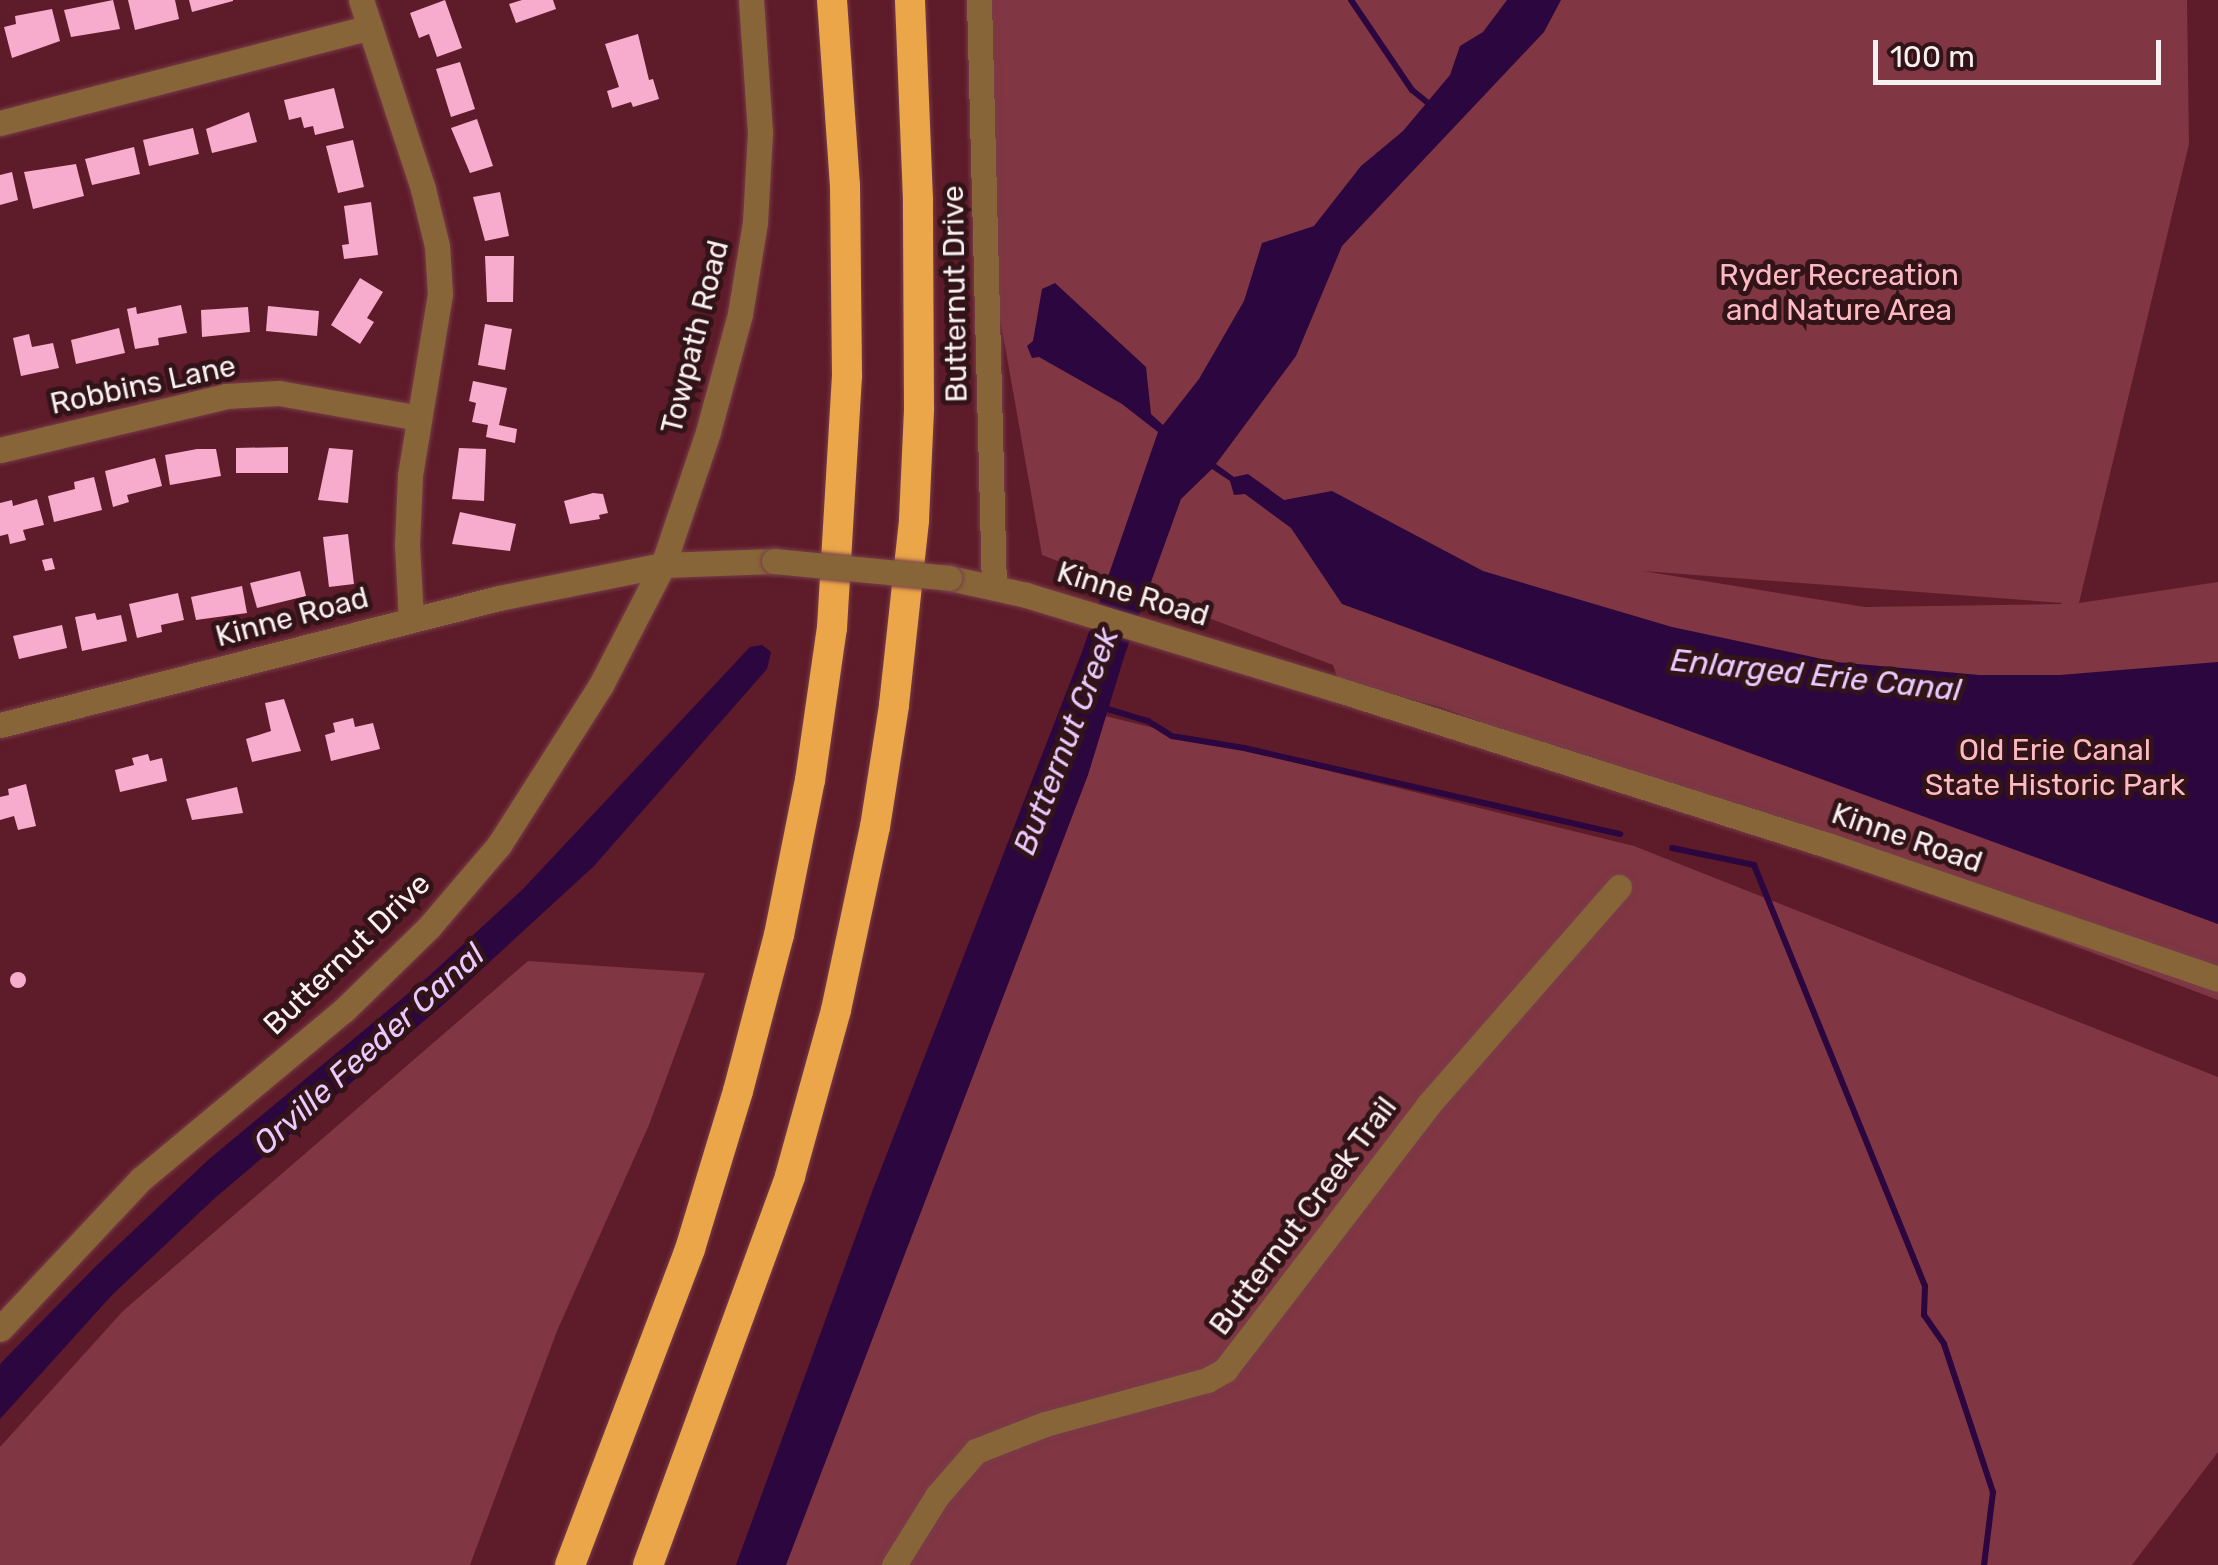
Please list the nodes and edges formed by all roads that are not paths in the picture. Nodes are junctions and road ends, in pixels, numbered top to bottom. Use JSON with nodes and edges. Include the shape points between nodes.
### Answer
{"nodes":[{"id":1,"x":360,"y":0,"type":"edge"},
{"id":2,"x":751,"y":0,"type":"edge"},
{"id":3,"x":832,"y":0,"type":"edge"},
{"id":4,"x":910,"y":0,"type":"edge"},
{"id":5,"x":980,"y":0,"type":"edge"},
{"id":6,"x":370,"y":27,"type":"junction"},
{"id":7,"x":0,"y":123,"type":"edge"},
{"id":8,"x":419,"y":418,"type":"junction"},
{"id":9,"x":0,"y":450,"type":"edge"},
{"id":10,"x":663,"y":564,"type":"junction"},
{"id":11,"x":994,"y":587,"type":"junction"},
{"id":12,"x":411,"y":618,"type":"junction"},
{"id":13,"x":0,"y":725,"type":"edge"},
{"id":14,"x":1619,"y":888,"type":"dead end"},
{"id":15,"x":2218,"y":980,"type":"edge"},
{"id":16,"x":0,"y":1328,"type":"edge"},
{"id":17,"x":570,"y":1565,"type":"edge"},
{"id":18,"x":648,"y":1565,"type":"edge"},
{"id":19,"x":894,"y":1565,"type":"edge"}],
"edges":[{"from":1,"to":6,"type":"street"},
{"from":2,"to":10,"type":"street","name":"Towpath Road","via":[[760,132],[750,258],[720,390]]},
{"from":3,"to":17,"type":"highway","via":[[845,186],[847,376],[832,628],[810,780],[780,936],[733,1109],[690,1248]]},
{"from":4,"to":18,"type":"highway","via":[[919,408],[914,520],[876,828],[790,1176]]},
{"from":5,"to":11,"type":"street","name":"Butternut Drive"},
{"from":6,"to":7,"type":"street"},
{"from":6,"to":8,"type":"street","via":[[437,246],[440,294]]},
{"from":8,"to":9,"type":"street","name":"Robbins Lane","via":[[279,393],[226,396]]},
{"from":8,"to":12,"type":"street","via":[[406,545]]},
{"from":10,"to":11,"type":"street","name":"Kinne Road","bridge":true,"via":[[774,561]]},
{"from":10,"to":12,"type":"street","name":"Kinne Road"},
{"from":10,"to":16,"type":"street","name":"Butternut Drive","via":[[556,758],[499,845],[429,927],[344,1010],[140,1179]]},
{"from":11,"to":15,"type":"street","name":"Kinne Road","via":[[1830,846]]},
{"from":12,"to":13,"type":"street","name":"Kinne Road"},
{"from":14,"to":19,"type":"street","name":"Butternut Creek Trail","via":[[1428,1105],[1225,1370],[976,1451],[936,1496]]}]}
